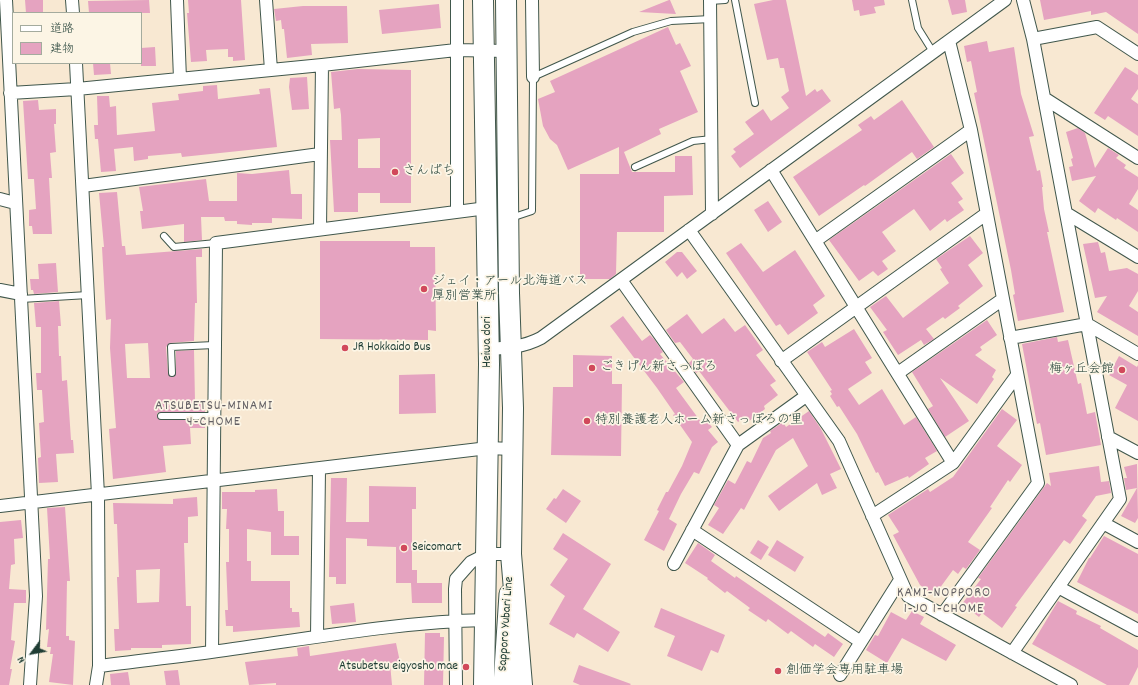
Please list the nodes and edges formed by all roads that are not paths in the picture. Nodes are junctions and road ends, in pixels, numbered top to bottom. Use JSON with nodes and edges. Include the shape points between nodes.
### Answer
{"nodes":[{"id":1,"x":6,"y":0,"type":"edge"},
{"id":2,"x":72,"y":0,"type":"edge"},
{"id":3,"x":176,"y":0,"type":"edge"},
{"id":4,"x":266,"y":0,"type":"edge"},
{"id":5,"x":457,"y":0,"type":"edge"},
{"id":6,"x":483,"y":0,"type":"edge"},
{"id":7,"x":506,"y":0,"type":"edge"},
{"id":8,"x":532,"y":0,"type":"edge"},
{"id":9,"x":725,"y":0,"type":"edge"},
{"id":10,"x":735,"y":0,"type":"edge"},
{"id":11,"x":912,"y":0,"type":"edge"},
{"id":12,"x":1006,"y":0,"type":"edge"},
{"id":13,"x":1024,"y":0,"type":"edge"},
{"id":14,"x":710,"y":1,"type":"edge"},
{"id":15,"x":73,"y":12,"type":"edge"},
{"id":16,"x":711,"y":19,"type":"junction"},
{"id":17,"x":1033,"y":39,"type":"junction"},
{"id":18,"x":949,"y":41,"type":"junction"},
{"id":19,"x":456,"y":50,"type":"junction"},
{"id":20,"x":483,"y":50,"type":"junction"},
{"id":21,"x":506,"y":51,"type":"junction"},
{"id":22,"x":933,"y":52,"type":"junction"},
{"id":23,"x":1138,"y":54,"type":"edge"},
{"id":24,"x":76,"y":64,"type":"edge"},
{"id":25,"x":322,"y":65,"type":"junction"},
{"id":26,"x":271,"y":70,"type":"junction"},
{"id":27,"x":533,"y":77,"type":"junction"},
{"id":28,"x":180,"y":79,"type":"junction"},
{"id":29,"x":77,"y":89,"type":"junction"},
{"id":30,"x":10,"y":93,"type":"junction"},
{"id":31,"x":1044,"y":98,"type":"junction"},
{"id":32,"x":755,"y":103,"type":"dead end"},
{"id":33,"x":970,"y":130,"type":"junction"},
{"id":34,"x":713,"y":139,"type":"junction"},
{"id":35,"x":320,"y":154,"type":"junction"},
{"id":36,"x":1138,"y":158,"type":"edge"},
{"id":37,"x":635,"y":167,"type":"dead end"},
{"id":38,"x":771,"y":170,"type":"junction"},
{"id":39,"x":83,"y":186,"type":"junction"},
{"id":40,"x":0,"y":200,"type":"edge"},
{"id":41,"x":15,"y":202,"type":"junction"},
{"id":42,"x":487,"y":208,"type":"junction"},
{"id":43,"x":457,"y":212,"type":"junction"},
{"id":44,"x":1066,"y":213,"type":"junction"},
{"id":45,"x":712,"y":214,"type":"junction"},
{"id":46,"x":986,"y":214,"type":"junction"},
{"id":47,"x":508,"y":219,"type":"junction"},
{"id":48,"x":320,"y":229,"type":"junction"},
{"id":49,"x":689,"y":230,"type":"junction"},
{"id":50,"x":164,"y":236,"type":"dead end"},
{"id":51,"x":815,"y":242,"type":"junction"},
{"id":52,"x":216,"y":243,"type":"junction"},
{"id":53,"x":1138,"y":257,"type":"edge"},
{"id":54,"x":621,"y":280,"type":"junction"},
{"id":55,"x":0,"y":290,"type":"edge"},
{"id":56,"x":88,"y":294,"type":"junction"},
{"id":57,"x":21,"y":297,"type":"junction"},
{"id":58,"x":1003,"y":299,"type":"junction"},
{"id":59,"x":856,"y":307,"type":"junction"},
{"id":60,"x":1087,"y":324,"type":"junction"},
{"id":61,"x":1010,"y":338,"type":"junction"},
{"id":62,"x":214,"y":345,"type":"junction"},
{"id":63,"x":511,"y":348,"type":"junction"},
{"id":64,"x":488,"y":349,"type":"junction"},
{"id":65,"x":1138,"y":354,"type":"edge"},
{"id":66,"x":781,"y":361,"type":"junction"},
{"id":67,"x":172,"y":372,"type":"dead end"},
{"id":68,"x":898,"y":373,"type":"junction"},
{"id":69,"x":1018,"y":375,"type":"junction"},
{"id":70,"x":806,"y":396,"type":"junction"},
{"id":71,"x":160,"y":416,"type":"dead end"},
{"id":72,"x":214,"y":416,"type":"junction"},
{"id":73,"x":1108,"y":437,"type":"junction"},
{"id":74,"x":738,"y":444,"type":"junction"},
{"id":75,"x":488,"y":448,"type":"junction"},
{"id":76,"x":512,"y":449,"type":"junction"},
{"id":77,"x":1138,"y":453,"type":"edge"},
{"id":78,"x":953,"y":463,"type":"junction"},
{"id":79,"x":319,"y":470,"type":"junction"},
{"id":80,"x":213,"y":481,"type":"junction"},
{"id":81,"x":98,"y":495,"type":"junction"},
{"id":82,"x":32,"y":502,"type":"junction"},
{"id":83,"x":0,"y":506,"type":"edge"},
{"id":84,"x":872,"y":516,"type":"junction"},
{"id":85,"x":1103,"y":523,"type":"junction"},
{"id":86,"x":692,"y":530,"type":"junction"},
{"id":87,"x":1138,"y":542,"type":"edge"},
{"id":88,"x":487,"y":554,"type":"junction"},
{"id":89,"x":511,"y":558,"type":"junction"},
{"id":90,"x":674,"y":564,"type":"dead end"},
{"id":91,"x":900,"y":580,"type":"junction"},
{"id":92,"x":1058,"y":587,"type":"junction"},
{"id":93,"x":942,"y":615,"type":"junction"},
{"id":94,"x":486,"y":620,"type":"junction"},
{"id":95,"x":456,"y":621,"type":"junction"},
{"id":96,"x":1138,"y":630,"type":"edge"},
{"id":97,"x":317,"y":636,"type":"junction"},
{"id":98,"x":861,"y":642,"type":"junction"},
{"id":99,"x":212,"y":652,"type":"junction"},
{"id":100,"x":1012,"y":653,"type":"junction"},
{"id":101,"x":100,"y":666,"type":"junction"},
{"id":102,"x":840,"y":674,"type":"dead end"},
{"id":103,"x":30,"y":685,"type":"edge"},
{"id":104,"x":96,"y":685,"type":"edge"},
{"id":105,"x":456,"y":685,"type":"edge"},
{"id":106,"x":484,"y":685,"type":"edge"},
{"id":107,"x":503,"y":685,"type":"edge"},
{"id":108,"x":522,"y":685,"type":"edge"},
{"id":109,"x":1071,"y":685,"type":"edge"}],
"edges":[{"from":1,"to":30,"type":"street"},
{"from":2,"to":15,"type":"street"},
{"from":3,"to":28,"type":"street"},
{"from":4,"to":26,"type":"street"},
{"from":5,"to":19,"type":"street"},
{"from":6,"to":20,"type":"highway","name":"Heiwa dori"},
{"from":7,"to":21,"type":"highway","name":"Heiwa dori"},
{"from":8,"to":27,"type":"street"},
{"from":9,"to":14,"type":"lane"},
{"from":10,"to":32,"type":"lane"},
{"from":11,"to":22,"type":"lane","via":[[918,28]]},
{"from":12,"to":18,"type":"street"},
{"from":13,"to":17,"type":"street"},
{"from":14,"to":16,"type":"street"},
{"from":16,"to":27,"type":"lane","via":[[670,21],[634,32]]},
{"from":16,"to":34,"type":"street"},
{"from":17,"to":23,"type":"street","via":[[1097,27]]},
{"from":17,"to":31,"type":"street"},
{"from":18,"to":22,"type":"street"},
{"from":18,"to":33,"type":"street"},
{"from":19,"to":20,"type":"street"},
{"from":19,"to":25,"type":"street"},
{"from":19,"to":43,"type":"street"},
{"from":20,"to":21,"type":"street"},
{"from":20,"to":42,"type":"highway","name":"Heiwa dori"},
{"from":21,"to":47,"type":"highway","name":"Heiwa dori"},
{"from":22,"to":38,"type":"street"},
{"from":24,"to":29,"type":"street"},
{"from":25,"to":26,"type":"street"},
{"from":25,"to":35,"type":"street"},
{"from":26,"to":28,"type":"street"},
{"from":27,"to":47,"type":"lane","via":[[532,211]]},
{"from":28,"to":29,"type":"street"},
{"from":29,"to":30,"type":"street"},
{"from":29,"to":39,"type":"street"},
{"from":30,"to":41,"type":"street"},
{"from":31,"to":36,"type":"street"},
{"from":31,"to":44,"type":"street"},
{"from":33,"to":46,"type":"street"},
{"from":33,"to":51,"type":"street"},
{"from":34,"to":37,"type":"lane","via":[[693,141]]},
{"from":34,"to":45,"type":"street"},
{"from":35,"to":39,"type":"street"},
{"from":35,"to":48,"type":"street"},
{"from":38,"to":45,"type":"street"},
{"from":38,"to":51,"type":"street"},
{"from":39,"to":56,"type":"street"},
{"from":40,"to":41,"type":"street"},
{"from":41,"to":57,"type":"street"},
{"from":42,"to":43,"type":"street"},
{"from":42,"to":64,"type":"highway","name":"Heiwa dori"},
{"from":43,"to":48,"type":"street"},
{"from":44,"to":53,"type":"street"},
{"from":44,"to":60,"type":"street"},
{"from":45,"to":49,"type":"street"},
{"from":46,"to":58,"type":"street"},
{"from":46,"to":59,"type":"street"},
{"from":47,"to":63,"type":"highway","name":"Heiwa dori"},
{"from":48,"to":52,"type":"street"},
{"from":49,"to":54,"type":"street"},
{"from":49,"to":66,"type":"street"},
{"from":50,"to":52,"type":"lane","via":[[174,247]]},
{"from":51,"to":59,"type":"street"},
{"from":52,"to":62,"type":"street"},
{"from":54,"to":63,"type":"street","via":[[541,338],[530,344]]},
{"from":54,"to":74,"type":"street"},
{"from":55,"to":57,"type":"street"},
{"from":56,"to":57,"type":"lane"},
{"from":56,"to":81,"type":"street"},
{"from":57,"to":82,"type":"street"},
{"from":58,"to":61,"type":"street"},
{"from":58,"to":68,"type":"street"},
{"from":59,"to":66,"type":"street"},
{"from":59,"to":68,"type":"street"},
{"from":60,"to":61,"type":"street"},
{"from":60,"to":65,"type":"street"},
{"from":60,"to":73,"type":"street"},
{"from":61,"to":69,"type":"street"},
{"from":62,"to":67,"type":"lane","via":[[171,347]]},
{"from":62,"to":72,"type":"street"},
{"from":63,"to":64,"type":"street"},
{"from":63,"to":76,"type":"highway","name":"Heiwa dori"},
{"from":64,"to":75,"type":"highway","name":"Heiwa dori"},
{"from":66,"to":70,"type":"street"},
{"from":68,"to":78,"type":"street"},
{"from":69,"to":78,"type":"street"},
{"from":69,"to":93,"type":"street","via":[[1038,483]]},
{"from":70,"to":74,"type":"street"},
{"from":70,"to":84,"type":"street","via":[[839,441]]},
{"from":71,"to":72,"type":"lane"},
{"from":72,"to":80,"type":"street"},
{"from":73,"to":77,"type":"street"},
{"from":73,"to":85,"type":"street","via":[[1120,499]]},
{"from":74,"to":86,"type":"street"},
{"from":75,"to":76,"type":"street"},
{"from":75,"to":79,"type":"street"},
{"from":75,"to":88,"type":"highway","name":"Heiwa dori"},
{"from":76,"to":89,"type":"highway","name":"Heiwa dori"},
{"from":78,"to":84,"type":"street"},
{"from":79,"to":80,"type":"street"},
{"from":79,"to":97,"type":"street"},
{"from":80,"to":81,"type":"street"},
{"from":80,"to":99,"type":"street"},
{"from":81,"to":82,"type":"street"},
{"from":81,"to":101,"type":"street"},
{"from":82,"to":83,"type":"street"},
{"from":82,"to":103,"type":"street","via":[[36,596]]},
{"from":84,"to":91,"type":"street"},
{"from":85,"to":87,"type":"street"},
{"from":85,"to":92,"type":"street"},
{"from":86,"to":90,"type":"street"},
{"from":86,"to":98,"type":"street"},
{"from":88,"to":89,"type":"street"},
{"from":88,"to":94,"type":"highway","name":"Heiwa dori"},
{"from":88,"to":95,"type":"street","via":[[471,562],[456,579]]},
{"from":89,"to":107,"type":"main road","name":"Sapporo Yubari Line"},
{"from":89,"to":108,"type":"highway","name":"Heiwa dori"},
{"from":91,"to":93,"type":"street","via":[[908,596]]},
{"from":91,"to":98,"type":"street"},
{"from":92,"to":96,"type":"street"},
{"from":92,"to":100,"type":"street"},
{"from":93,"to":100,"type":"street"},
{"from":94,"to":95,"type":"street"},
{"from":94,"to":106,"type":"highway","name":"Heiwa dori"},
{"from":95,"to":97,"type":"street"},
{"from":95,"to":105,"type":"street"},
{"from":97,"to":99,"type":"street"},
{"from":98,"to":102,"type":"street"},
{"from":99,"to":101,"type":"street"},
{"from":100,"to":109,"type":"street"},
{"from":101,"to":104,"type":"street"}]}
